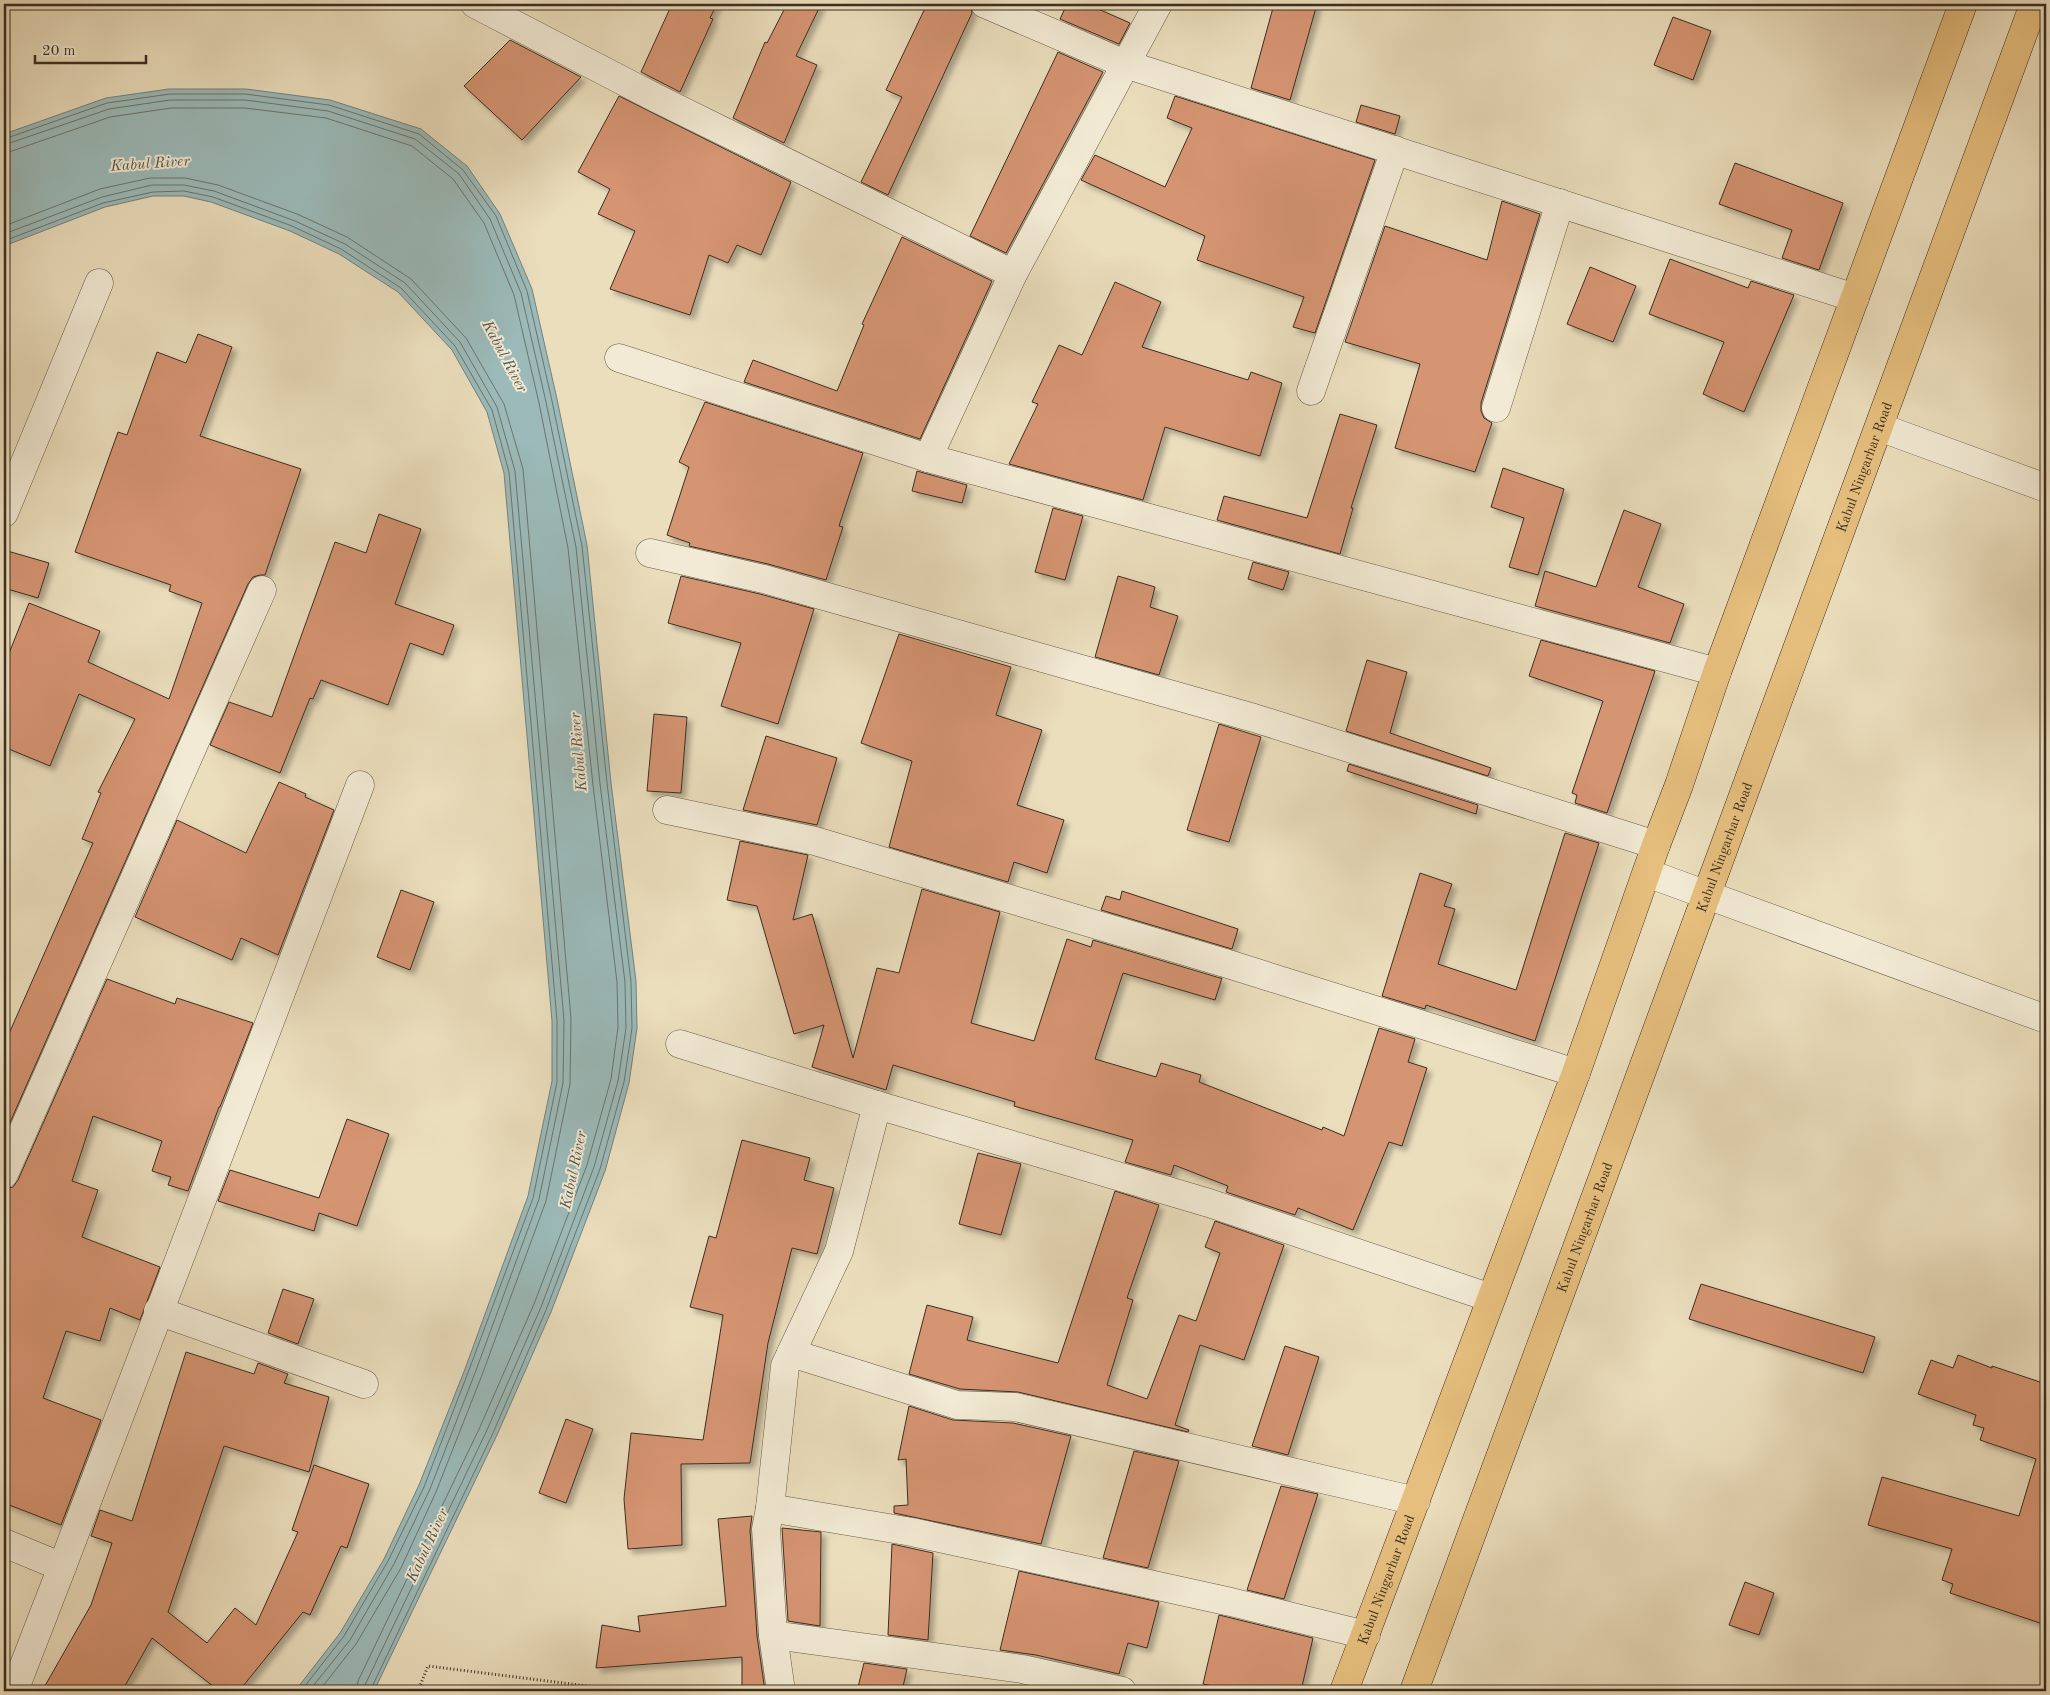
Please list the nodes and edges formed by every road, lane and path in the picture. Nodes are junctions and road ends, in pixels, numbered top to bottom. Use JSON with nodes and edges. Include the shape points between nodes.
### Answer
{"nodes":[{"id":1,"x":475,"y":4,"type":"edge"},
{"id":2,"x":985,"y":4,"type":"edge"},
{"id":3,"x":1158,"y":4,"type":"edge"},
{"id":4,"x":1963,"y":4,"type":"edge"},
{"id":5,"x":2034,"y":4,"type":"edge"},
{"id":6,"x":1125,"y":64,"type":"junction"},
{"id":7,"x":1396,"y":150,"type":"junction"},
{"id":8,"x":1560,"y":203,"type":"junction"},
{"id":9,"x":1013,"y":274,"type":"junction"},
{"id":10,"x":99,"y":283,"type":"dead end"},
{"id":11,"x":1855,"y":298,"type":"junction"},
{"id":12,"x":619,"y":358,"type":"dead end"},
{"id":13,"x":1311,"y":391,"type":"dead end"},
{"id":14,"x":1496,"y":408,"type":"dead end"},
{"id":15,"x":1879,"y":427,"type":"junction"},
{"id":16,"x":928,"y":458,"type":"junction"},
{"id":17,"x":2046,"y":488,"type":"edge"},
{"id":18,"x":4,"y":513,"type":"edge"},
{"id":19,"x":650,"y":553,"type":"dead end"},
{"id":20,"x":262,"y":590,"type":"dead end"},
{"id":21,"x":1717,"y":672,"type":"junction"},
{"id":22,"x":360,"y":784,"type":"dead end"},
{"id":23,"x":667,"y":810,"type":"dead end"},
{"id":24,"x":1656,"y":845,"type":"junction"},
{"id":25,"x":1647,"y":873,"type":"junction"},
{"id":26,"x":1708,"y":895,"type":"junction"},
{"id":27,"x":2046,"y":1019,"type":"edge"},
{"id":28,"x":680,"y":1044,"type":"dead end"},
{"id":29,"x":1576,"y":1073,"type":"junction"},
{"id":30,"x":877,"y":1105,"type":"junction"},
{"id":31,"x":4,"y":1174,"type":"edge"},
{"id":32,"x":1491,"y":1298,"type":"junction"},
{"id":33,"x":158,"y":1311,"type":"junction"},
{"id":34,"x":791,"y":1353,"type":"junction"},
{"id":35,"x":364,"y":1384,"type":"dead end"},
{"id":36,"x":1416,"y":1501,"type":"junction"},
{"id":37,"x":770,"y":1508,"type":"junction"},
{"id":38,"x":4,"y":1543,"type":"edge"},
{"id":39,"x":62,"y":1567,"type":"junction"},
{"id":40,"x":773,"y":1635,"type":"junction"},
{"id":41,"x":1366,"y":1635,"type":"junction"},
{"id":42,"x":14,"y":1691,"type":"edge"},
{"id":43,"x":418,"y":1691,"type":"edge"},
{"id":44,"x":627,"y":1691,"type":"edge"},
{"id":45,"x":781,"y":1691,"type":"edge"},
{"id":46,"x":1122,"y":1691,"type":"edge"},
{"id":47,"x":1344,"y":1691,"type":"edge"},
{"id":48,"x":1414,"y":1691,"type":"edge"}],
"edges":[{"from":1,"to":9,"type":"street","via":[[656,98]]},
{"from":2,"to":6,"type":"street"},
{"from":3,"to":6,"type":"street"},
{"from":4,"to":11,"type":"highway","name":"Kabul Ningarhar Road"},
{"from":5,"to":15,"type":"highway","name":"Kabul Ningarhar Road"},
{"from":6,"to":7,"type":"street"},
{"from":6,"to":9,"type":"street"},
{"from":7,"to":8,"type":"street"},
{"from":7,"to":13,"type":"street"},
{"from":8,"to":11,"type":"street"},
{"from":8,"to":14,"type":"street"},
{"from":9,"to":16,"type":"street"},
{"from":10,"to":18,"type":"street"},
{"from":11,"to":21,"type":"highway","name":"Kabul Ningarhar Road"},
{"from":12,"to":16,"type":"street"},
{"from":15,"to":17,"type":"street"},
{"from":15,"to":26,"type":"highway","name":"Kabul Ningarhar Road"},
{"from":16,"to":21,"type":"street"},
{"from":19,"to":24,"type":"street","via":[[764,579],[1254,718]]},
{"from":20,"to":31,"type":"street"},
{"from":21,"to":24,"type":"highway","name":"Kabul Ningarhar Road"},
{"from":22,"to":33,"type":"street"},
{"from":23,"to":29,"type":"street","via":[[824,843],[1225,963]]},
{"from":24,"to":25,"type":"highway","name":"Kabul Ningarhar Road"},
{"from":25,"to":26,"type":"street"},
{"from":25,"to":29,"type":"highway","name":"Kabul Ningarhar Road"},
{"from":26,"to":27,"type":"street"},
{"from":26,"to":48,"type":"highway","name":"Kabul Ningarhar Road"},
{"from":28,"to":30,"type":"street"},
{"from":29,"to":32,"type":"highway","name":"Kabul Ningarhar Road"},
{"from":30,"to":32,"type":"street","via":[[1209,1203]]},
{"from":30,"to":34,"type":"street","via":[[839,1251]]},
{"from":32,"to":36,"type":"highway","name":"Kabul Ningarhar Road"},
{"from":33,"to":35,"type":"street"},
{"from":33,"to":39,"type":"street"},
{"from":34,"to":36,"type":"street","via":[[956,1405],[1015,1407]]},
{"from":34,"to":37,"type":"street","via":[[785,1366]]},
{"from":36,"to":41,"type":"highway","name":"Kabul Ningarhar Road"},
{"from":37,"to":40,"type":"street","via":[[766,1529]]},
{"from":37,"to":41,"type":"street","via":[[912,1532],[1232,1602]]},
{"from":38,"to":39,"type":"street"},
{"from":39,"to":42,"type":"street"},
{"from":40,"to":45,"type":"street"},
{"from":40,"to":46,"type":"street","via":[[1022,1669]]},
{"from":41,"to":47,"type":"highway","name":"Kabul Ningarhar Road"},
{"from":43,"to":44,"type":"path","via":[[428,1666]]}]}
